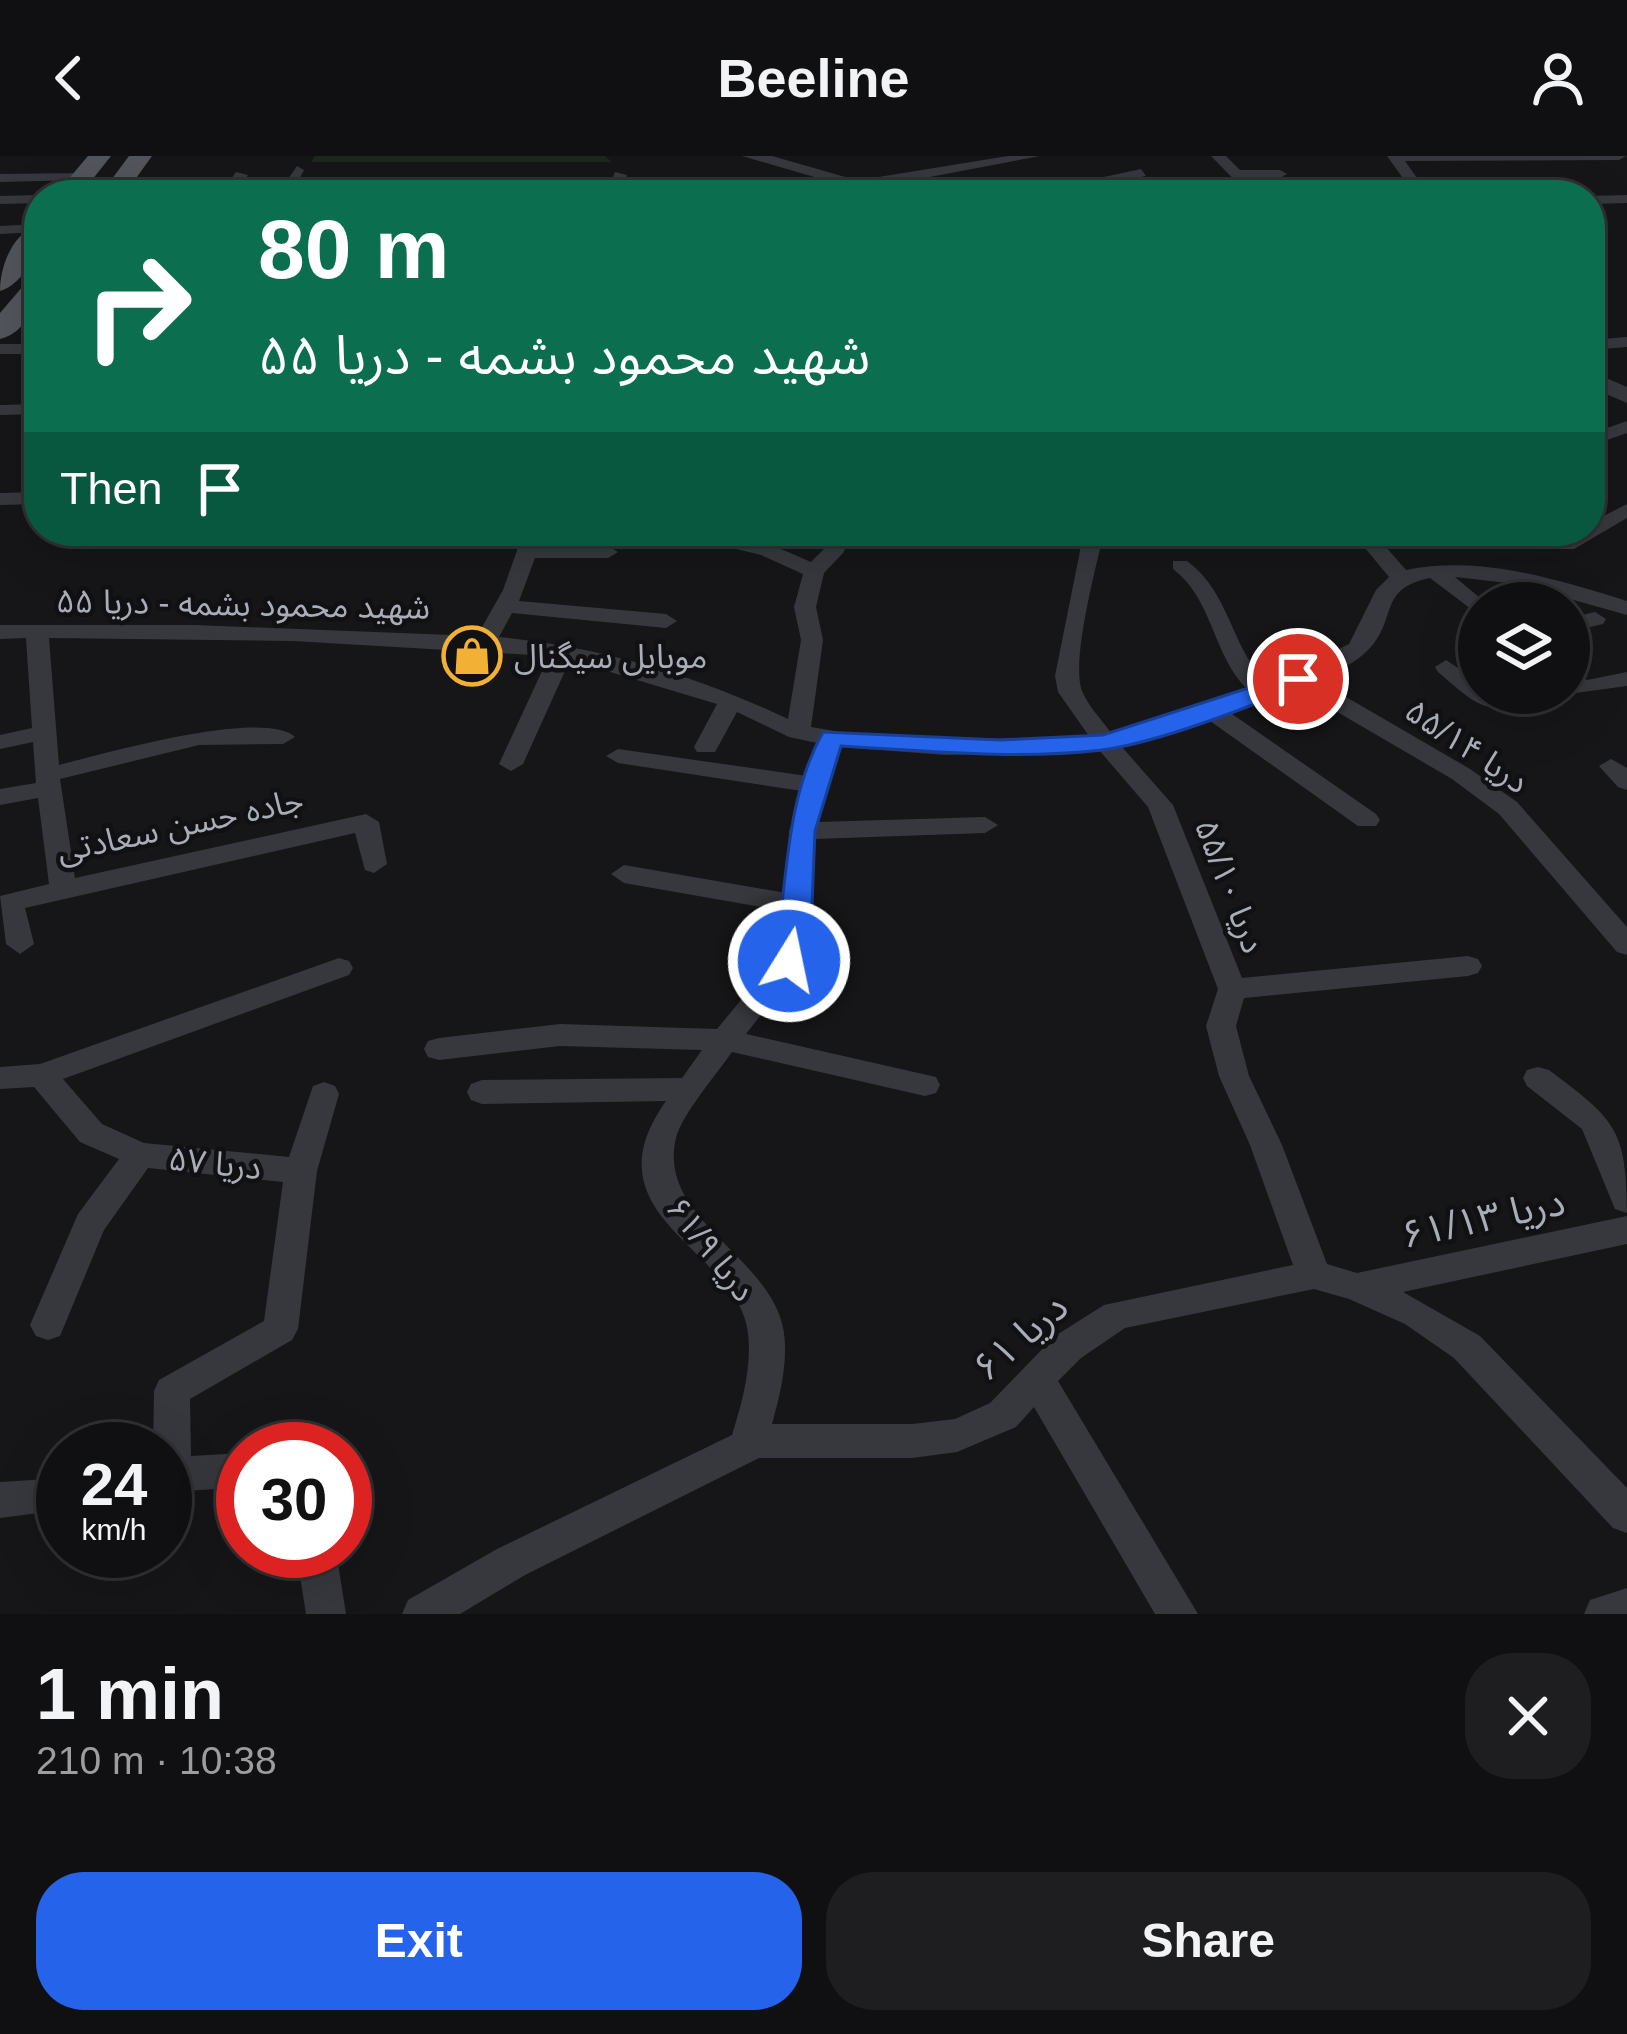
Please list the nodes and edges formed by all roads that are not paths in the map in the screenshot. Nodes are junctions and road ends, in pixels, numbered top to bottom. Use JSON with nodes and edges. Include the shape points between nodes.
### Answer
{"nodes":[{"id":1,"x":100,"y":156,"type":"edge"},
{"id":2,"x":751,"y":156,"type":"edge"},
{"id":3,"x":1033,"y":156,"type":"edge"},
{"id":4,"x":1218,"y":156,"type":"edge"},
{"id":5,"x":1394,"y":156,"type":"edge"},
{"id":6,"x":1619,"y":156,"type":"edge"},
{"id":7,"x":456,"y":166,"type":"dead end"},
{"id":8,"x":297,"y":170,"type":"dead end"},
{"id":9,"x":1141,"y":173,"type":"dead end"},
{"id":10,"x":1236,"y":174,"type":"junction"},
{"id":11,"x":1280,"y":174,"type":"dead end"},
{"id":12,"x":241,"y":175,"type":"dead end"},
{"id":13,"x":620,"y":175,"type":"dead end"},
{"id":14,"x":80,"y":180,"type":"edge"},
{"id":15,"x":238,"y":180,"type":"edge"},
{"id":16,"x":292,"y":180,"type":"edge"},
{"id":17,"x":451,"y":180,"type":"edge"},
{"id":18,"x":618,"y":180,"type":"edge"},
{"id":19,"x":819,"y":180,"type":"edge"},
{"id":20,"x":902,"y":180,"type":"edge"},
{"id":21,"x":1105,"y":180,"type":"edge"},
{"id":22,"x":1242,"y":180,"type":"edge"},
{"id":23,"x":24,"y":249,"type":"edge"},
{"id":24,"x":2,"y":278,"type":"edge"},
{"id":25,"x":24,"y":304,"type":"edge"},
{"id":26,"x":0,"y":331,"type":"edge"},
{"id":27,"x":528,"y":546,"type":"edge"},
{"id":28,"x":561,"y":546,"type":"edge"},
{"id":29,"x":751,"y":546,"type":"edge"},
{"id":30,"x":837,"y":546,"type":"edge"},
{"id":31,"x":1091,"y":546,"type":"edge"},
{"id":32,"x":1374,"y":546,"type":"edge"},
{"id":33,"x":608,"y":552,"type":"dead end"},
{"id":34,"x":1180,"y":565,"type":"dead end"},
{"id":35,"x":814,"y":571,"type":"junction"},
{"id":36,"x":1436,"y":572,"type":"junction"},
{"id":37,"x":1401,"y":578,"type":"junction"},
{"id":38,"x":1458,"y":590,"type":"edge"},
{"id":39,"x":505,"y":606,"type":"junction"},
{"id":40,"x":1627,"y":608,"type":"edge"},
{"id":41,"x":1595,"y":619,"type":"dead end"},
{"id":42,"x":1590,"y":620,"type":"edge"},
{"id":43,"x":666,"y":621,"type":"dead end"},
{"id":44,"x":37,"y":631,"type":"junction"},
{"id":45,"x":0,"y":632,"type":"edge"},
{"id":46,"x":484,"y":644,"type":"junction"},
{"id":47,"x":562,"y":652,"type":"junction"},
{"id":48,"x":1445,"y":667,"type":"dead end"},
{"id":49,"x":1458,"y":677,"type":"edge"},
{"id":50,"x":1298,"y":679,"type":"junction"},
{"id":51,"x":1627,"y":679,"type":"edge"},
{"id":52,"x":1590,"y":682,"type":"edge"},
{"id":53,"x":1263,"y":692,"type":"junction"},
{"id":54,"x":731,"y":701,"type":"junction"},
{"id":55,"x":1212,"y":711,"type":"junction"},
{"id":56,"x":44,"y":732,"type":"junction"},
{"id":57,"x":798,"y":732,"type":"junction"},
{"id":58,"x":283,"y":737,"type":"dead end"},
{"id":59,"x":831,"y":738,"type":"junction"},
{"id":60,"x":0,"y":742,"type":"edge"},
{"id":61,"x":1105,"y":742,"type":"junction"},
{"id":62,"x":706,"y":747,"type":"dead end"},
{"id":63,"x":618,"y":756,"type":"dead end"},
{"id":64,"x":511,"y":764,"type":"dead end"},
{"id":65,"x":47,"y":782,"type":"junction"},
{"id":66,"x":815,"y":785,"type":"junction"},
{"id":67,"x":0,"y":797,"type":"edge"},
{"id":68,"x":1367,"y":820,"type":"dead end"},
{"id":69,"x":985,"y":825,"type":"dead end"},
{"id":70,"x":802,"y":831,"type":"junction"},
{"id":71,"x":374,"y":864,"type":"dead end"},
{"id":72,"x":624,"y":874,"type":"dead end"},
{"id":73,"x":62,"y":887,"type":"junction"},
{"id":74,"x":799,"y":904,"type":"junction"},
{"id":75,"x":20,"y":944,"type":"dead end"},
{"id":76,"x":1627,"y":945,"type":"edge"},
{"id":77,"x":1468,"y":965,"type":"dead end"},
{"id":78,"x":339,"y":968,"type":"dead end"},
{"id":79,"x":1232,"y":989,"type":"junction"},
{"id":80,"x":725,"y":1040,"type":"junction"},
{"id":81,"x":439,"y":1049,"type":"dead end"},
{"id":82,"x":41,"y":1075,"type":"junction"},
{"id":83,"x":0,"y":1078,"type":"edge"},
{"id":84,"x":1538,"y":1078,"type":"dead end"},
{"id":85,"x":925,"y":1085,"type":"dead end"},
{"id":86,"x":691,"y":1089,"type":"junction"},
{"id":87,"x":482,"y":1092,"type":"dead end"},
{"id":88,"x":324,"y":1094,"type":"dead end"},
{"id":89,"x":140,"y":1155,"type":"junction"},
{"id":90,"x":301,"y":1171,"type":"junction"},
{"id":91,"x":1627,"y":1200,"type":"edge"},
{"id":92,"x":1627,"y":1230,"type":"edge"},
{"id":93,"x":1314,"y":1275,"type":"junction"},
{"id":94,"x":1357,"y":1287,"type":"junction"},
{"id":95,"x":48,"y":1325,"type":"dead end"},
{"id":96,"x":1038,"y":1380,"type":"junction"},
{"id":97,"x":747,"y":1445,"type":"junction"},
{"id":98,"x":216,"y":1472,"type":"edge"},
{"id":99,"x":36,"y":1498,"type":"edge"},
{"id":100,"x":0,"y":1500,"type":"edge"},
{"id":101,"x":1627,"y":1515,"type":"edge"},
{"id":102,"x":320,"y":1578,"type":"edge"},
{"id":103,"x":1627,"y":1608,"type":"edge"},
{"id":104,"x":431,"y":1612,"type":"edge"},
{"id":105,"x":326,"y":1614,"type":"edge"},
{"id":106,"x":1178,"y":1614,"type":"edge"},
{"id":107,"x":1604,"y":1614,"type":"edge"}],
"edges":[{"from":1,"to":14,"type":"main road"},
{"from":2,"to":19,"type":"street"},
{"from":3,"to":20,"type":"street"},
{"from":4,"to":10,"type":"street"},
{"from":5,"to":6,"type":"street"},
{"from":7,"to":17,"type":"street"},
{"from":8,"to":16,"type":"street"},
{"from":9,"to":21,"type":"street"},
{"from":10,"to":11,"type":"street"},
{"from":10,"to":22,"type":"street"},
{"from":12,"to":15,"type":"street"},
{"from":13,"to":18,"type":"street"},
{"from":23,"to":24,"type":"main road"},
{"from":25,"to":26,"type":"main road"},
{"from":27,"to":39,"type":"street"},
{"from":28,"to":33,"type":"street"},
{"from":29,"to":35,"type":"street"},
{"from":30,"to":35,"type":"street"},
{"from":31,"to":61,"type":"street","name":"دریا ۵۵/۱۰","via":[[1067,676]]},
{"from":32,"to":37,"type":"street"},
{"from":34,"to":53,"type":"street","via":[[1211,592],[1222,641]]},
{"from":35,"to":57,"type":"street"},
{"from":36,"to":37,"type":"street"},
{"from":36,"to":38,"type":"street"},
{"from":36,"to":40,"type":"street","via":[[1522,578]]},
{"from":37,"to":50,"type":"street","name":"شهید محمود بشمه - دریا ۵۵","via":[[1385,590],[1359,648]]},
{"from":39,"to":43,"type":"street"},
{"from":39,"to":46,"type":"street"},
{"from":41,"to":42,"type":"street"},
{"from":44,"to":45,"type":"street","name":"شهید محمود بشمه - دریا ۵۵"},
{"from":44,"to":46,"type":"street","name":"شهید محمود بشمه - دریا ۵۵"},
{"from":44,"to":56,"type":"street"},
{"from":46,"to":47,"type":"street","name":"شهید محمود بشمه - دریا ۵۵"},
{"from":47,"to":54,"type":"street","name":"شهید محمود بشمه - دریا ۵۵"},
{"from":47,"to":64,"type":"street"},
{"from":48,"to":49,"type":"street"},
{"from":50,"to":53,"type":"street","name":"شهید محمود بشمه - دریا ۵۵"},
{"from":50,"to":76,"type":"street","name":"دریا ۵۵/۱۴","via":[[1508,808]]},
{"from":51,"to":52,"type":"street"},
{"from":53,"to":55,"type":"street","name":"شهید محمود بشمه - دریا ۵۵"},
{"from":54,"to":57,"type":"street","name":"شهید محمود بشمه - دریا ۵۵"},
{"from":54,"to":62,"type":"street"},
{"from":55,"to":61,"type":"street","name":"شهید محمود بشمه - دریا ۵۵"},
{"from":55,"to":68,"type":"street"},
{"from":56,"to":60,"type":"street"},
{"from":56,"to":65,"type":"street"},
{"from":57,"to":59,"type":"street","name":"شهید محمود بشمه - دریا ۵۵"},
{"from":58,"to":65,"type":"street","via":[[199,738]]},
{"from":59,"to":61,"type":"street","name":"شهید محمود بشمه - دریا ۵۵","via":[[1000,748]]},
{"from":59,"to":66,"type":"street","name":"دریا ۶۱/۹"},
{"from":61,"to":79,"type":"street","name":"دریا ۵۵/۱۰","via":[[1160,805]]},
{"from":63,"to":66,"type":"street"},
{"from":65,"to":67,"type":"street"},
{"from":65,"to":73,"type":"street"},
{"from":66,"to":70,"type":"street","name":"دریا ۶۱/۹"},
{"from":69,"to":70,"type":"street"},
{"from":70,"to":74,"type":"street","name":"دریا ۶۱/۹"},
{"from":71,"to":73,"type":"street","name":"جاده حسن سعادتی","via":[[366,822]]},
{"from":72,"to":74,"type":"street"},
{"from":73,"to":75,"type":"street","name":"جاده حسن سعادتی","via":[[10,902]]},
{"from":74,"to":80,"type":"street","name":"دریا ۶۱/۹","via":[[789,961]]},
{"from":77,"to":79,"type":"street"},
{"from":78,"to":82,"type":"street"},
{"from":79,"to":93,"type":"street","name":"دریا ۵۵/۱۰","via":[[1221,1027],[1234,1076]]},
{"from":80,"to":81,"type":"street","via":[[560,1035]]},
{"from":80,"to":85,"type":"street"},
{"from":80,"to":86,"type":"street","name":"دریا ۶۱/۹"},
{"from":82,"to":83,"type":"street"},
{"from":82,"to":89,"type":"street","name":"دریا ۵۷","via":[[92,1133]]},
{"from":84,"to":91,"type":"street","via":[[1595,1122]]},
{"from":86,"to":87,"type":"street"},
{"from":86,"to":97,"type":"street","name":"دریا ۶۱/۹","via":[[661,1132],[657,1172],[675,1210],[752,1294],[766,1331],[764,1388]]},
{"from":88,"to":90,"type":"street"},
{"from":89,"to":90,"type":"street","name":"دریا ۵۷"},
{"from":89,"to":95,"type":"street","via":[[90,1224]]},
{"from":90,"to":98,"type":"street","name":"دریا ۵۷","via":[[280,1329],[172,1391],[172,1475]]},
{"from":92,"to":94,"type":"street","name":"دریا ۶۱/۱۳"},
{"from":93,"to":94,"type":"street","name":"دریا ۶۱"},
{"from":93,"to":96,"type":"street","name":"دریا ۶۱","via":[[1116,1315],[1068,1347]]},
{"from":94,"to":101,"type":"street","name":"دریا ۶۱","via":[[1467,1347]]},
{"from":96,"to":97,"type":"street","name":"دریا ۶۱","via":[[1004,1415],[957,1435]]},
{"from":96,"to":106,"type":"street"},
{"from":97,"to":104,"type":"street","name":"دریا ۶۱","via":[[511,1562]]},
{"from":99,"to":100,"type":"street"},
{"from":102,"to":105,"type":"street"},
{"from":103,"to":107,"type":"street"}]}
